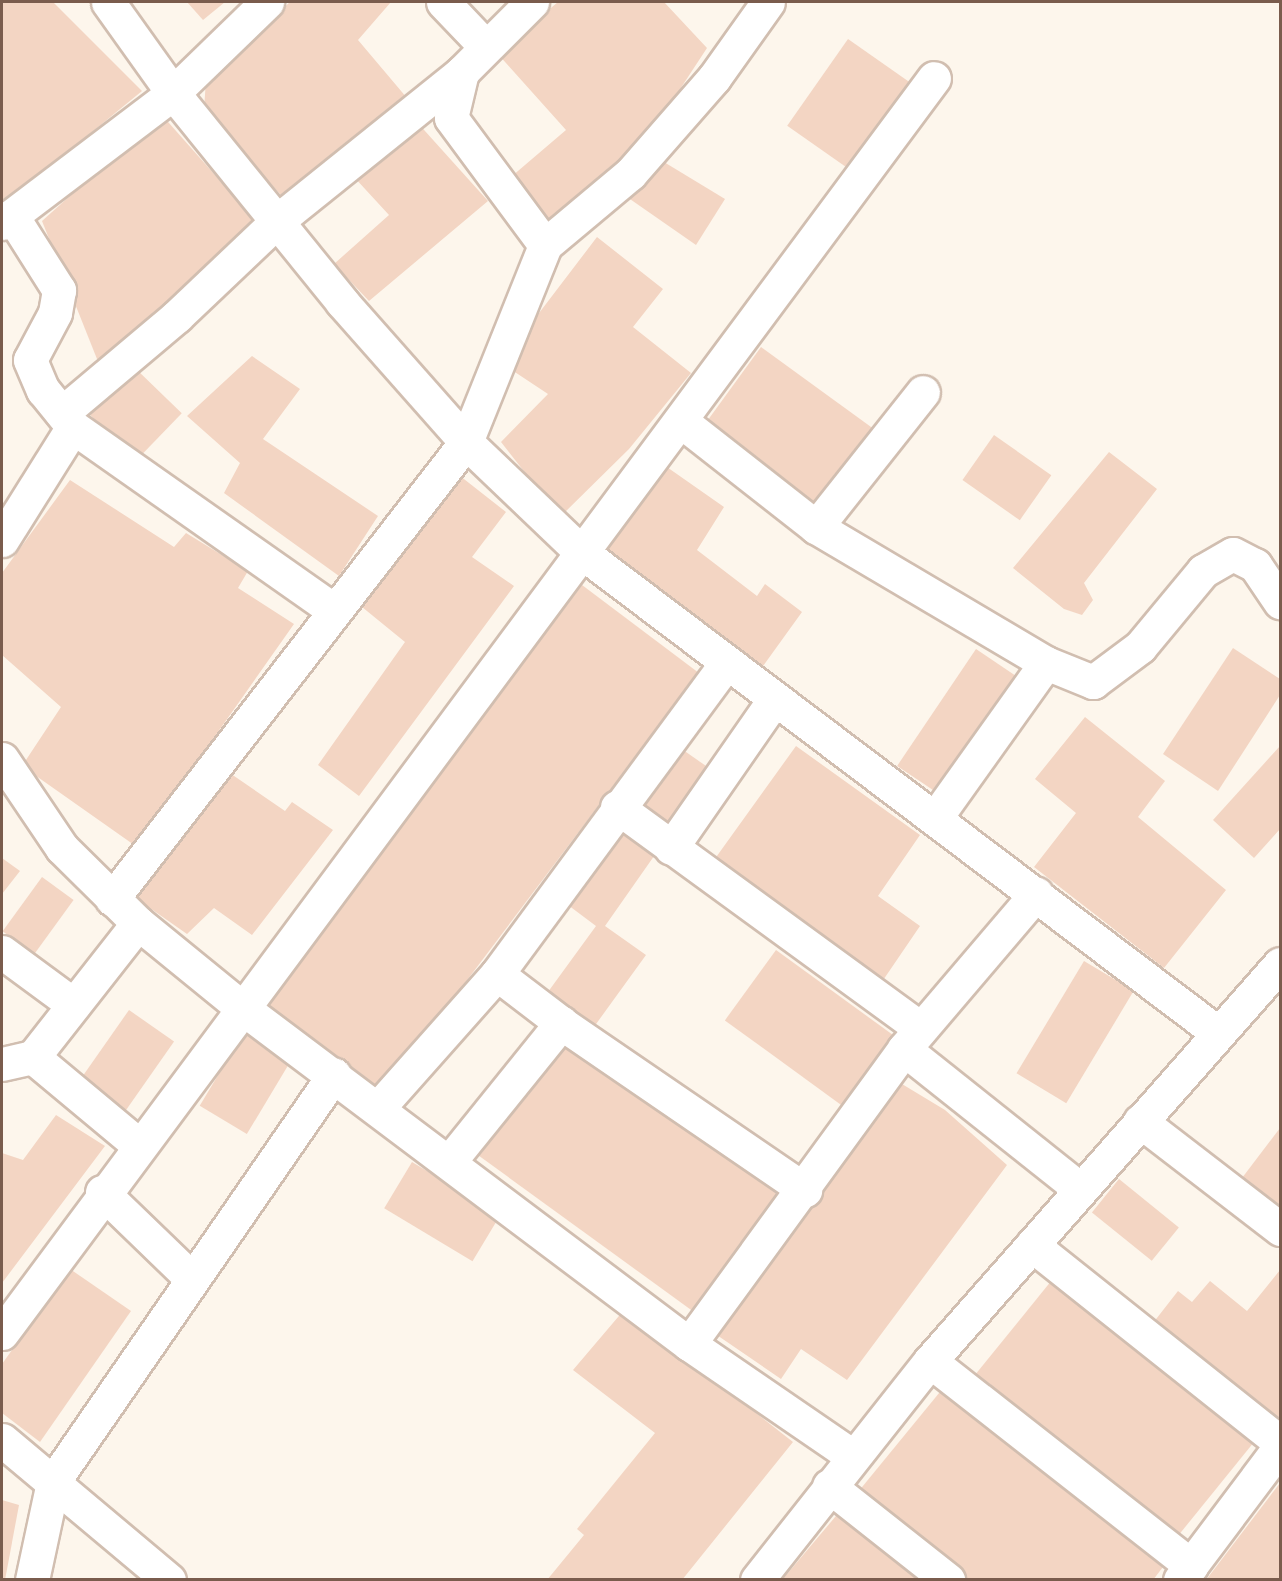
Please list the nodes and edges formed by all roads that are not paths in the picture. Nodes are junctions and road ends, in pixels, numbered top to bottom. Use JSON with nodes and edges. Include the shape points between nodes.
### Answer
{"nodes":[{"id":1,"x":108,"y":2,"type":"edge"},
{"id":2,"x":267,"y":2,"type":"edge"},
{"id":3,"x":443,"y":2,"type":"edge"},
{"id":4,"x":532,"y":2,"type":"edge"},
{"id":5,"x":768,"y":2,"type":"edge"},
{"id":6,"x":484,"y":45,"type":"junction"},
{"id":7,"x":462,"y":72,"type":"junction"},
{"id":8,"x":934,"y":78,"type":"dead end"},
{"id":9,"x":173,"y":93,"type":"junction"},
{"id":10,"x":7,"y":220,"type":"edge"},
{"id":11,"x":277,"y":221,"type":"junction"},
{"id":12,"x":545,"y":245,"type":"junction"},
{"id":13,"x":923,"y":392,"type":"dead end"},
{"id":14,"x":68,"y":420,"type":"junction"},
{"id":15,"x":682,"y":422,"type":"junction"},
{"id":16,"x":466,"y":442,"type":"junction"},
{"id":17,"x":816,"y":527,"type":"junction"},
{"id":18,"x":2,"y":540,"type":"edge"},
{"id":19,"x":580,"y":551,"type":"junction"},
{"id":20,"x":1281,"y":602,"type":"edge"},
{"id":21,"x":333,"y":610,"type":"junction"},
{"id":22,"x":726,"y":663,"type":"junction"},
{"id":23,"x":1046,"y":663,"type":"junction"},
{"id":24,"x":774,"y":700,"type":"junction"},
{"id":25,"x":2,"y":759,"type":"edge"},
{"id":26,"x":616,"y":807,"type":"junction"},
{"id":27,"x":936,"y":817,"type":"junction"},
{"id":28,"x":671,"y":848,"type":"junction"},
{"id":29,"x":1036,"y":894,"type":"junction"},
{"id":30,"x":112,"y":899,"type":"junction"},
{"id":31,"x":138,"y":922,"type":"junction"},
{"id":32,"x":2,"y":952,"type":"edge"},
{"id":33,"x":1281,"y":964,"type":"edge"},
{"id":34,"x":497,"y":974,"type":"junction"},
{"id":35,"x":74,"y":1005,"type":"junction"},
{"id":36,"x":241,"y":1007,"type":"junction"},
{"id":37,"x":561,"y":1023,"type":"junction"},
{"id":38,"x":1218,"y":1033,"type":"junction"},
{"id":39,"x":912,"y":1039,"type":"junction"},
{"id":40,"x":17,"y":1060,"type":"edge"},
{"id":41,"x":334,"y":1075,"type":"junction"},
{"id":42,"x":378,"y":1108,"type":"junction"},
{"id":43,"x":1140,"y":1121,"type":"junction"},
{"id":44,"x":140,"y":1146,"type":"junction"},
{"id":45,"x":449,"y":1162,"type":"junction"},
{"id":46,"x":1080,"y":1189,"type":"junction"},
{"id":47,"x":805,"y":1190,"type":"junction"},
{"id":48,"x":102,"y":1192,"type":"junction"},
{"id":49,"x":1281,"y":1229,"type":"edge"},
{"id":50,"x":1032,"y":1245,"type":"junction"},
{"id":51,"x":192,"y":1279,"type":"junction"},
{"id":52,"x":2,"y":1333,"type":"edge"},
{"id":53,"x":689,"y":1344,"type":"junction"},
{"id":54,"x":930,"y":1361,"type":"junction"},
{"id":55,"x":2,"y":1440,"type":"edge"},
{"id":56,"x":1281,"y":1442,"type":"edge"},
{"id":57,"x":1281,"y":1447,"type":"edge"},
{"id":58,"x":851,"y":1455,"type":"junction"},
{"id":59,"x":53,"y":1482,"type":"junction"},
{"id":60,"x":829,"y":1486,"type":"junction"},
{"id":61,"x":1185,"y":1573,"type":"edge"},
{"id":62,"x":32,"y":1580,"type":"edge"},
{"id":63,"x":169,"y":1580,"type":"edge"},
{"id":64,"x":757,"y":1580,"type":"edge"},
{"id":65,"x":948,"y":1580,"type":"edge"}],
"edges":[{"from":1,"to":9,"type":"street"},
{"from":2,"to":9,"type":"street"},
{"from":3,"to":6,"type":"street"},
{"from":4,"to":6,"type":"street"},
{"from":5,"to":12,"type":"street","via":[[714,78],[630,174]]},
{"from":6,"to":7,"type":"street"},
{"from":7,"to":11,"type":"street"},
{"from":7,"to":12,"type":"street","via":[[451,118]]},
{"from":8,"to":15,"type":"street","via":[[768,297]]},
{"from":9,"to":10,"type":"street"},
{"from":9,"to":11,"type":"street"},
{"from":10,"to":14,"type":"street","via":[[59,290],[55,313],[30,360],[32,373]]},
{"from":11,"to":14,"type":"street"},
{"from":11,"to":16,"type":"street"},
{"from":12,"to":16,"type":"street"},
{"from":13,"to":17,"type":"street"},
{"from":14,"to":18,"type":"street"},
{"from":14,"to":21,"type":"street"},
{"from":15,"to":17,"type":"street"},
{"from":15,"to":19,"type":"street"},
{"from":16,"to":19,"type":"street"},
{"from":16,"to":21,"type":"street"},
{"from":17,"to":23,"type":"street"},
{"from":19,"to":22,"type":"street"},
{"from":19,"to":36,"type":"street"},
{"from":20,"to":23,"type":"street","via":[[1255,565],[1233,554],[1203,571],[1140,647],[1094,682]]},
{"from":21,"to":30,"type":"street"},
{"from":22,"to":24,"type":"street"},
{"from":22,"to":26,"type":"street"},
{"from":23,"to":27,"type":"street"},
{"from":24,"to":27,"type":"street"},
{"from":24,"to":28,"type":"street"},
{"from":25,"to":30,"type":"street","via":[[45,827]]},
{"from":26,"to":28,"type":"street"},
{"from":26,"to":34,"type":"street"},
{"from":27,"to":29,"type":"street"},
{"from":28,"to":39,"type":"street"},
{"from":29,"to":38,"type":"street"},
{"from":29,"to":39,"type":"street"},
{"from":30,"to":31,"type":"street"},
{"from":31,"to":35,"type":"street"},
{"from":31,"to":36,"type":"street"},
{"from":32,"to":35,"type":"street"},
{"from":33,"to":38,"type":"street"},
{"from":34,"to":37,"type":"street"},
{"from":34,"to":42,"type":"street"},
{"from":35,"to":40,"type":"street"},
{"from":36,"to":41,"type":"street"},
{"from":36,"to":44,"type":"street"},
{"from":37,"to":45,"type":"street"},
{"from":37,"to":47,"type":"street"},
{"from":38,"to":43,"type":"street"},
{"from":39,"to":46,"type":"street"},
{"from":39,"to":47,"type":"street"},
{"from":40,"to":44,"type":"street"},
{"from":41,"to":42,"type":"street"},
{"from":41,"to":51,"type":"street"},
{"from":42,"to":45,"type":"street"},
{"from":43,"to":46,"type":"street"},
{"from":43,"to":49,"type":"street"},
{"from":44,"to":48,"type":"street"},
{"from":45,"to":53,"type":"street"},
{"from":46,"to":50,"type":"street"},
{"from":47,"to":53,"type":"street"},
{"from":48,"to":51,"type":"street"},
{"from":48,"to":52,"type":"street"},
{"from":50,"to":54,"type":"street"},
{"from":50,"to":56,"type":"street"},
{"from":51,"to":59,"type":"street"},
{"from":53,"to":58,"type":"street"},
{"from":54,"to":58,"type":"street"},
{"from":54,"to":61,"type":"street"},
{"from":55,"to":59,"type":"street"},
{"from":57,"to":61,"type":"street"},
{"from":58,"to":60,"type":"street"},
{"from":59,"to":62,"type":"street"},
{"from":59,"to":63,"type":"street"},
{"from":60,"to":64,"type":"street"},
{"from":60,"to":65,"type":"street"}]}
